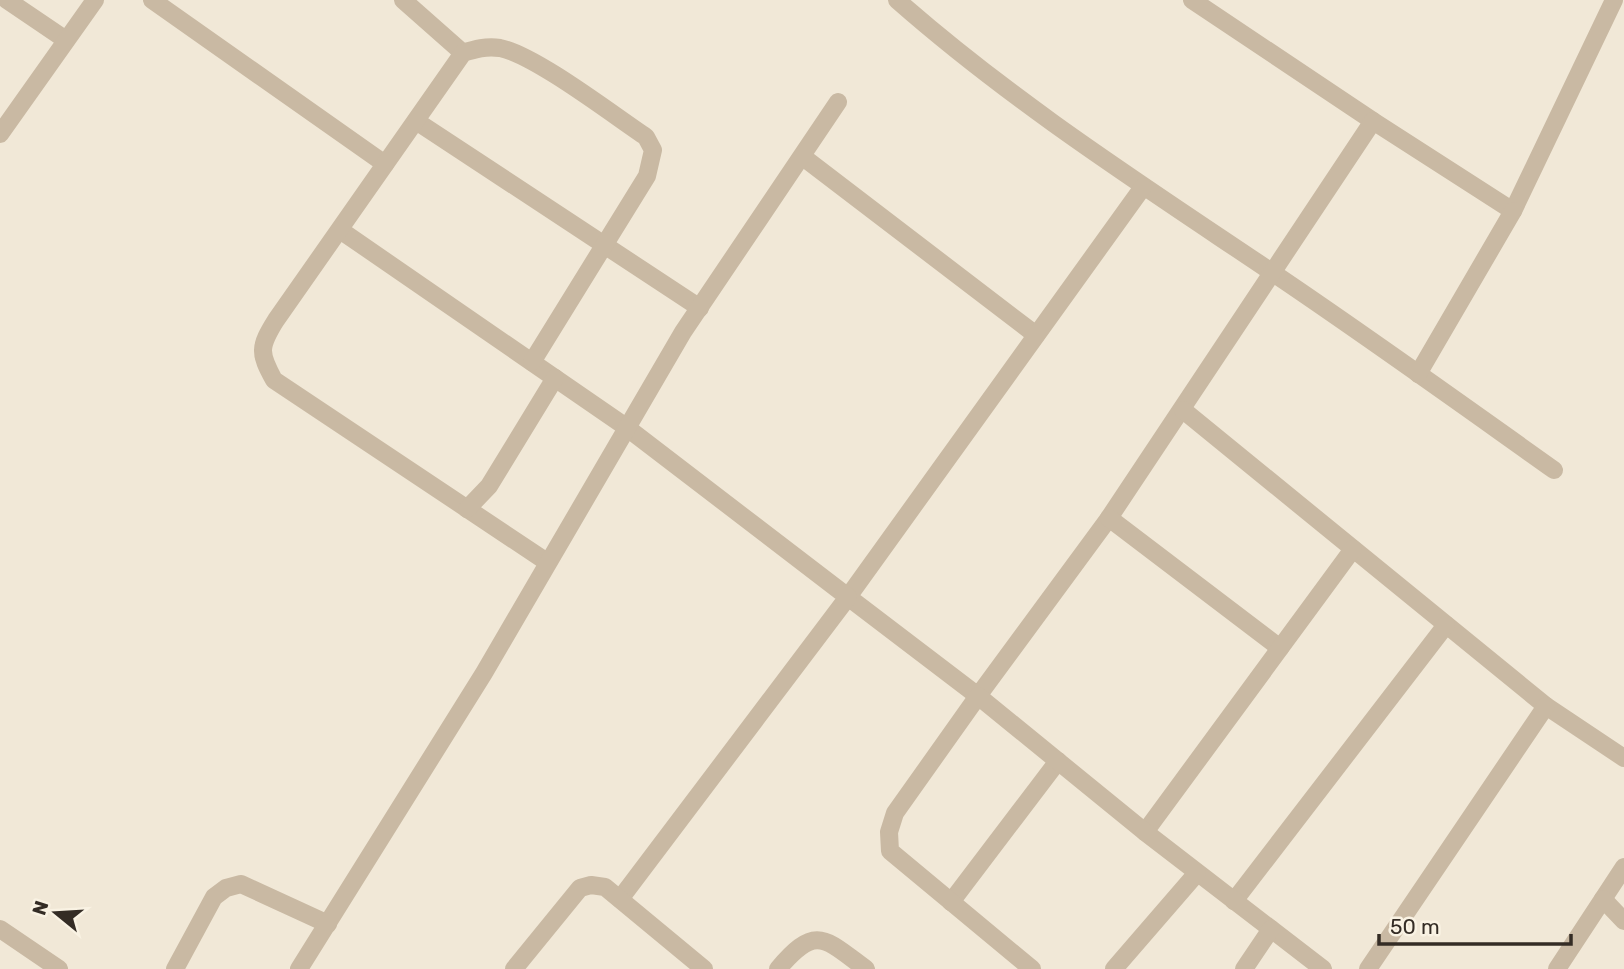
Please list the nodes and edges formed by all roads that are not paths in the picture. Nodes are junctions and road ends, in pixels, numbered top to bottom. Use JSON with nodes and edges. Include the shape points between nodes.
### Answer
{"nodes":[{"id":1,"x":7,"y":0,"type":"edge"},
{"id":2,"x":95,"y":0,"type":"edge"},
{"id":3,"x":152,"y":0,"type":"edge"},
{"id":4,"x":403,"y":0,"type":"edge"},
{"id":5,"x":897,"y":0,"type":"edge"},
{"id":6,"x":1192,"y":0,"type":"edge"},
{"id":7,"x":1614,"y":0,"type":"edge"},
{"id":8,"x":66,"y":40,"type":"junction"},
{"id":9,"x":463,"y":53,"type":"junction"},
{"id":10,"x":838,"y":102,"type":"dead end"},
{"id":11,"x":416,"y":121,"type":"junction"},
{"id":12,"x":1373,"y":121,"type":"junction"},
{"id":13,"x":0,"y":135,"type":"edge"},
{"id":14,"x":803,"y":157,"type":"junction"},
{"id":15,"x":385,"y":164,"type":"junction"},
{"id":16,"x":1143,"y":187,"type":"junction"},
{"id":17,"x":1513,"y":211,"type":"junction"},
{"id":18,"x":340,"y":230,"type":"junction"},
{"id":19,"x":603,"y":246,"type":"junction"},
{"id":20,"x":1273,"y":273,"type":"junction"},
{"id":21,"x":700,"y":308,"type":"junction"},
{"id":22,"x":1036,"y":335,"type":"junction"},
{"id":23,"x":532,"y":362,"type":"junction"},
{"id":24,"x":1418,"y":374,"type":"junction"},
{"id":25,"x":555,"y":378,"type":"junction"},
{"id":26,"x":1183,"y":410,"type":"junction"},
{"id":27,"x":626,"y":427,"type":"junction"},
{"id":28,"x":1554,"y":470,"type":"dead end"},
{"id":29,"x":467,"y":509,"type":"junction"},
{"id":30,"x":1109,"y":519,"type":"junction"},
{"id":31,"x":1353,"y":549,"type":"junction"},
{"id":32,"x":547,"y":562,"type":"junction"},
{"id":33,"x":848,"y":597,"type":"junction"},
{"id":34,"x":1446,"y":625,"type":"junction"},
{"id":35,"x":1280,"y":648,"type":"junction"},
{"id":36,"x":978,"y":696,"type":"junction"},
{"id":37,"x":1546,"y":706,"type":"junction"},
{"id":38,"x":1624,"y":758,"type":"edge"},
{"id":39,"x":1058,"y":761,"type":"junction"},
{"id":40,"x":1144,"y":832,"type":"junction"},
{"id":41,"x":1624,"y":867,"type":"edge"},
{"id":42,"x":1197,"y":873,"type":"junction"},
{"id":43,"x":620,"y":899,"type":"junction"},
{"id":44,"x":1603,"y":899,"type":"junction"},
{"id":45,"x":1234,"y":901,"type":"junction"},
{"id":46,"x":951,"y":902,"type":"junction"},
{"id":47,"x":1624,"y":921,"type":"edge"},
{"id":48,"x":328,"y":924,"type":"junction"},
{"id":49,"x":0,"y":929,"type":"edge"},
{"id":50,"x":1271,"y":929,"type":"junction"},
{"id":51,"x":59,"y":969,"type":"edge"},
{"id":52,"x":175,"y":969,"type":"edge"},
{"id":53,"x":299,"y":969,"type":"edge"},
{"id":54,"x":514,"y":969,"type":"edge"},
{"id":55,"x":704,"y":969,"type":"edge"},
{"id":56,"x":778,"y":969,"type":"edge"},
{"id":57,"x":866,"y":969,"type":"edge"},
{"id":58,"x":1032,"y":969,"type":"edge"},
{"id":59,"x":1114,"y":969,"type":"edge"},
{"id":60,"x":1244,"y":969,"type":"edge"},
{"id":61,"x":1323,"y":969,"type":"edge"},
{"id":62,"x":1368,"y":969,"type":"edge"},
{"id":63,"x":1557,"y":969,"type":"edge"}],
"edges":[{"from":1,"to":8,"type":"street"},
{"from":2,"to":8,"type":"street"},
{"from":3,"to":15,"type":"street"},
{"from":4,"to":9,"type":"street"},
{"from":5,"to":16,"type":"street","via":[[1069,138]]},
{"from":6,"to":12,"type":"street"},
{"from":7,"to":17,"type":"street"},
{"from":8,"to":13,"type":"street"},
{"from":9,"to":11,"type":"street"},
{"from":9,"to":19,"type":"street","via":[[480,47],[502,48],[531,61],[646,137],[653,150],[647,176]]},
{"from":10,"to":14,"type":"street"},
{"from":11,"to":15,"type":"street"},
{"from":11,"to":19,"type":"street"},
{"from":12,"to":17,"type":"street"},
{"from":12,"to":20,"type":"street"},
{"from":14,"to":21,"type":"street"},
{"from":14,"to":22,"type":"street"},
{"from":15,"to":18,"type":"street"},
{"from":16,"to":20,"type":"street"},
{"from":16,"to":22,"type":"street"},
{"from":17,"to":24,"type":"street"},
{"from":18,"to":23,"type":"street"},
{"from":18,"to":29,"type":"street","via":[[263,341],[262,358],[274,380]]},
{"from":19,"to":21,"type":"street"},
{"from":19,"to":23,"type":"street"},
{"from":20,"to":24,"type":"street"},
{"from":20,"to":26,"type":"street"},
{"from":21,"to":27,"type":"street"},
{"from":22,"to":33,"type":"street"},
{"from":23,"to":25,"type":"street"},
{"from":24,"to":28,"type":"street"},
{"from":25,"to":27,"type":"street"},
{"from":25,"to":29,"type":"street","via":[[489,486]]},
{"from":26,"to":30,"type":"street"},
{"from":26,"to":31,"type":"street"},
{"from":27,"to":32,"type":"street"},
{"from":27,"to":33,"type":"street"},
{"from":29,"to":32,"type":"street"},
{"from":30,"to":35,"type":"street"},
{"from":30,"to":36,"type":"street"},
{"from":31,"to":34,"type":"street"},
{"from":31,"to":35,"type":"street"},
{"from":32,"to":48,"type":"street","via":[[484,673]]},
{"from":33,"to":36,"type":"street"},
{"from":33,"to":43,"type":"street"},
{"from":34,"to":37,"type":"street"},
{"from":34,"to":45,"type":"street"},
{"from":35,"to":40,"type":"street"},
{"from":36,"to":39,"type":"street"},
{"from":36,"to":46,"type":"street","via":[[895,813],[888,832],[890,851]]},
{"from":37,"to":38,"type":"street"},
{"from":37,"to":62,"type":"street"},
{"from":39,"to":40,"type":"street"},
{"from":39,"to":46,"type":"street"},
{"from":40,"to":42,"type":"street"},
{"from":41,"to":44,"type":"street"},
{"from":42,"to":45,"type":"street"},
{"from":42,"to":59,"type":"street"},
{"from":43,"to":54,"type":"street","via":[[605,887],[580,888]]},
{"from":43,"to":55,"type":"street"},
{"from":44,"to":47,"type":"street"},
{"from":44,"to":63,"type":"street"},
{"from":45,"to":50,"type":"street"},
{"from":46,"to":58,"type":"street"},
{"from":48,"to":52,"type":"street","via":[[241,884],[226,888],[214,897]]},
{"from":48,"to":53,"type":"street"},
{"from":49,"to":51,"type":"street"},
{"from":50,"to":60,"type":"street"},
{"from":50,"to":61,"type":"street"},
{"from":56,"to":57,"type":"street","via":[[805,941],[820,939]]}]}
